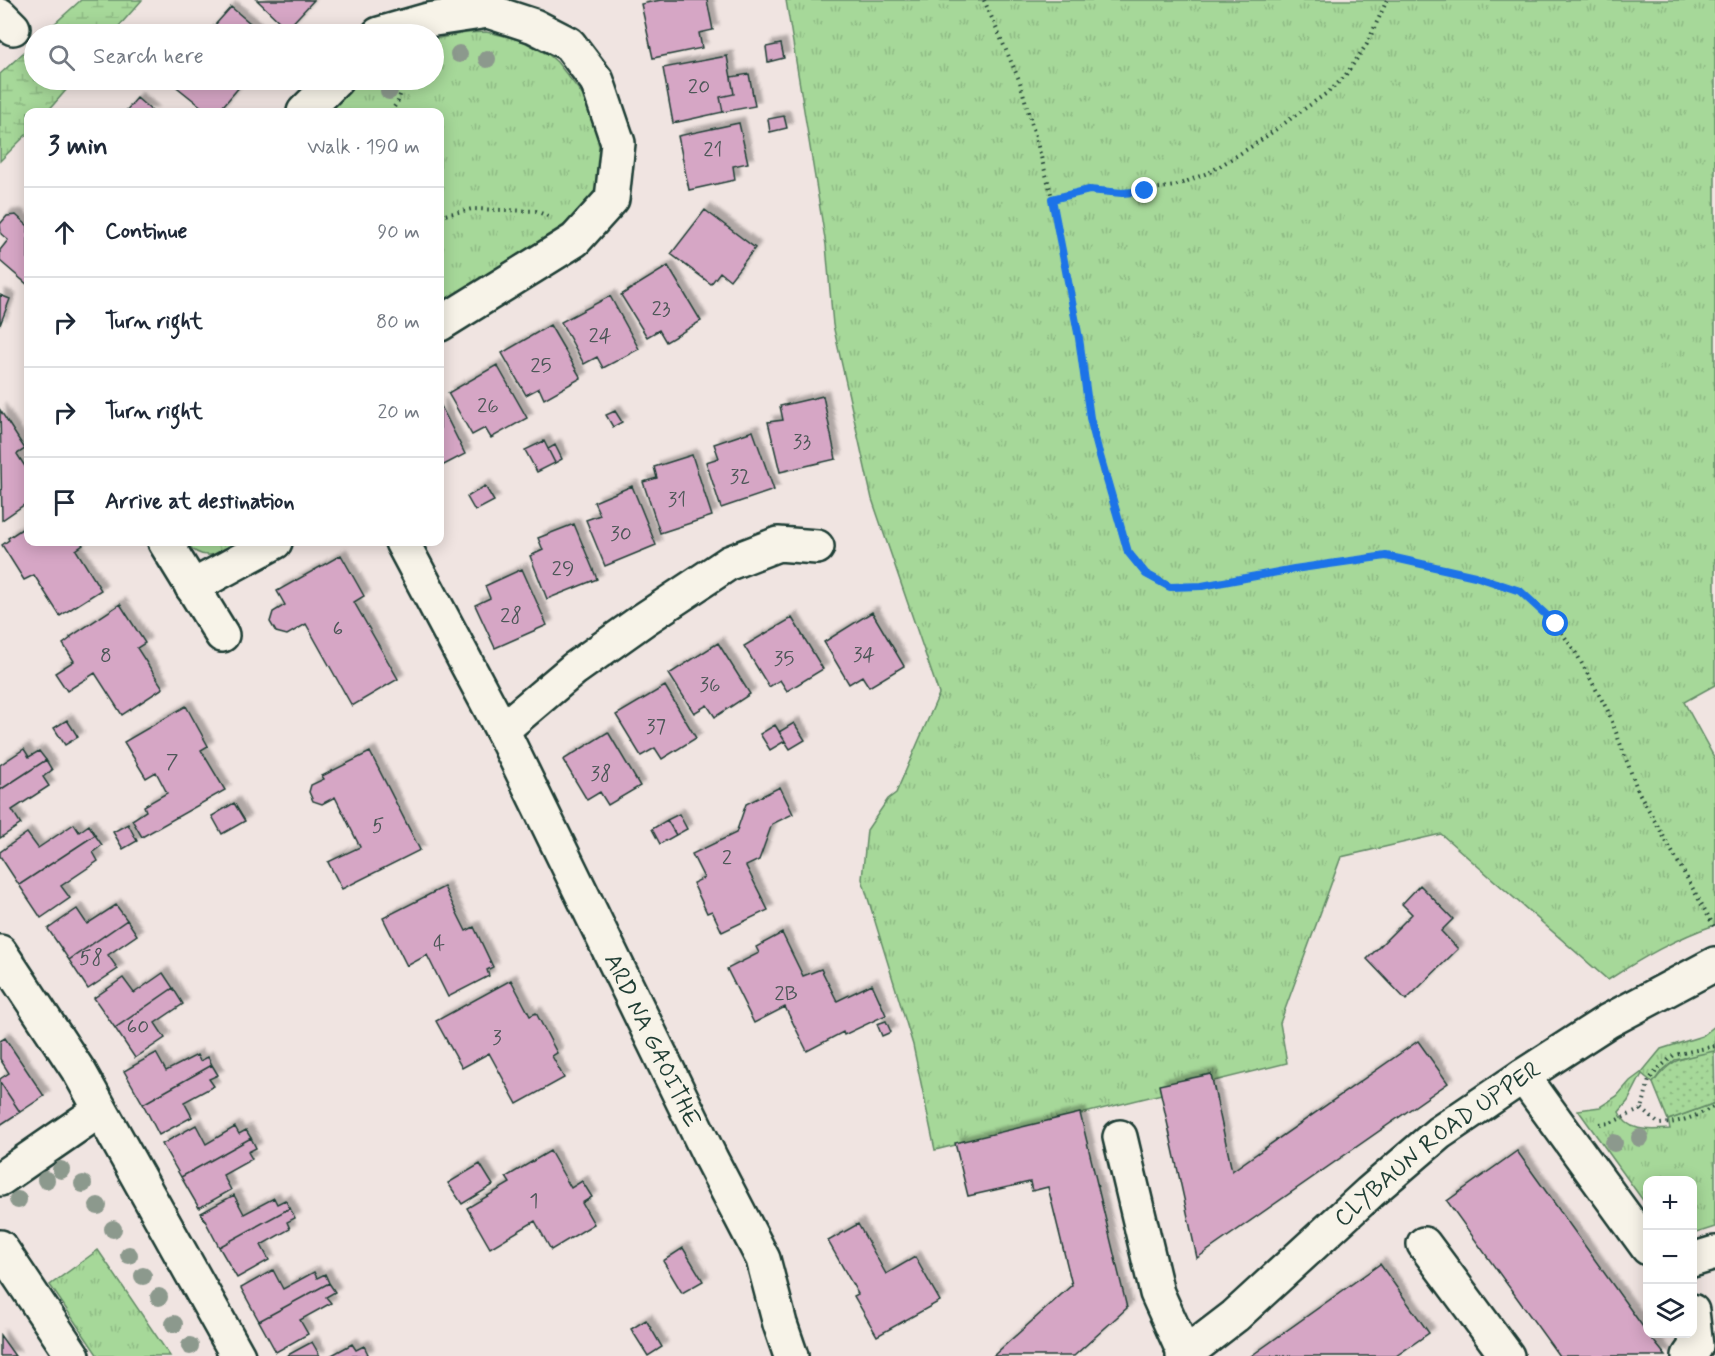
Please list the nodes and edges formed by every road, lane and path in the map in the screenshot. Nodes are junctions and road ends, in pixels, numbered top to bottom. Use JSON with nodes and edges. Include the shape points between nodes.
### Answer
{"nodes":[{"id":1,"x":984,"y":0,"type":"edge"},
{"id":2,"x":1387,"y":0,"type":"edge"},
{"id":3,"x":414,"y":24,"type":"edge"},
{"id":4,"x":326,"y":90,"type":"edge"},
{"id":5,"x":402,"y":90,"type":"edge"},
{"id":6,"x":308,"y":108,"type":"edge"},
{"id":7,"x":394,"y":108,"type":"edge"},
{"id":8,"x":1052,"y":199,"type":"junction"},
{"id":9,"x":444,"y":215,"type":"edge"},
{"id":10,"x":575,"y":240,"type":"junction"},
{"id":11,"x":444,"y":322,"type":"edge"},
{"id":12,"x":167,"y":546,"type":"edge"},
{"id":13,"x":268,"y":546,"type":"edge"},
{"id":14,"x":404,"y":546,"type":"edge"},
{"id":15,"x":817,"y":547,"type":"dead end"},
{"id":16,"x":192,"y":587,"type":"junction"},
{"id":17,"x":222,"y":635,"type":"dead end"},
{"id":18,"x":502,"y":730,"type":"junction"},
{"id":19,"x":1715,"y":928,"type":"edge"},
{"id":20,"x":0,"y":952,"type":"edge"},
{"id":21,"x":1715,"y":964,"type":"edge"},
{"id":22,"x":1715,"y":1046,"type":"edge"},
{"id":23,"x":1523,"y":1076,"type":"junction"},
{"id":24,"x":1715,"y":1106,"type":"edge"},
{"id":25,"x":1642,"y":1109,"type":"junction"},
{"id":26,"x":100,"y":1110,"type":"junction"},
{"id":27,"x":1120,"y":1137,"type":"dead end"},
{"id":28,"x":1568,"y":1138,"type":"junction"},
{"id":29,"x":0,"y":1179,"type":"edge"},
{"id":30,"x":1643,"y":1242,"type":"edge"},
{"id":31,"x":1424,"y":1244,"type":"dead end"},
{"id":32,"x":0,"y":1247,"type":"edge"},
{"id":33,"x":1715,"y":1253,"type":"edge"},
{"id":34,"x":1697,"y":1258,"type":"edge"},
{"id":35,"x":1695,"y":1338,"type":"edge"},
{"id":36,"x":1184,"y":1355,"type":"edge"},
{"id":37,"x":73,"y":1356,"type":"edge"},
{"id":38,"x":238,"y":1356,"type":"edge"},
{"id":39,"x":791,"y":1356,"type":"edge"},
{"id":40,"x":1507,"y":1356,"type":"edge"},
{"id":41,"x":1689,"y":1356,"type":"edge"}],
"edges":[{"from":1,"to":8,"type":"path","via":[[1020,82]]},
{"from":2,"to":8,"type":"path","via":[[1367,44],[1331,90],[1210,172],[1175,186],[1122,193],[1089,190]]},
{"from":3,"to":10,"type":"street","via":[[488,11],[534,26],[569,44],[597,81],[618,143],[612,199]]},
{"from":4,"to":6,"type":"street"},
{"from":5,"to":7,"type":"path"},
{"from":8,"to":19,"type":"path","via":[[1090,418],[1128,552],[1146,574],[1170,587],[1202,586],[1386,556],[1475,576],[1520,591],[1556,624],[1576,653],[1608,711],[1638,791]]},
{"from":9,"to":10,"type":"path","via":[[472,209],[536,211],[554,218]]},
{"from":10,"to":11,"type":"street"},
{"from":12,"to":16,"type":"street"},
{"from":13,"to":16,"type":"street"},
{"from":14,"to":18,"type":"street","name":"ARD NA GAOITHE"},
{"from":15,"to":18,"type":"street","via":[[778,544],[729,563],[574,669]]},
{"from":16,"to":17,"type":"street"},
{"from":18,"to":39,"type":"street","name":"ARD NA GAOITHE","via":[[763,1259]]},
{"from":20,"to":26,"type":"street"},
{"from":21,"to":23,"type":"street","name":"CLYBAUN ROAD UPPER","via":[[1608,1021]]},
{"from":22,"to":25,"type":"path","via":[[1674,1055],[1649,1080]]},
{"from":23,"to":28,"type":"street"},
{"from":23,"to":36,"type":"street","name":"CLYBAUN ROAD UPPER","via":[[1439,1133],[1235,1316]]},
{"from":24,"to":25,"type":"path","via":[[1696,1116],[1659,1124]]},
{"from":25,"to":28,"type":"path","via":[[1610,1123],[1587,1125]]},
{"from":26,"to":29,"type":"street"},
{"from":26,"to":38,"type":"street"},
{"from":27,"to":36,"type":"street","via":[[1156,1293]]},
{"from":28,"to":30,"type":"street"},
{"from":31,"to":40,"type":"street"},
{"from":32,"to":37,"type":"street"},
{"from":33,"to":34,"type":"street"},
{"from":35,"to":41,"type":"street","via":[[1696,1346]]}]}
